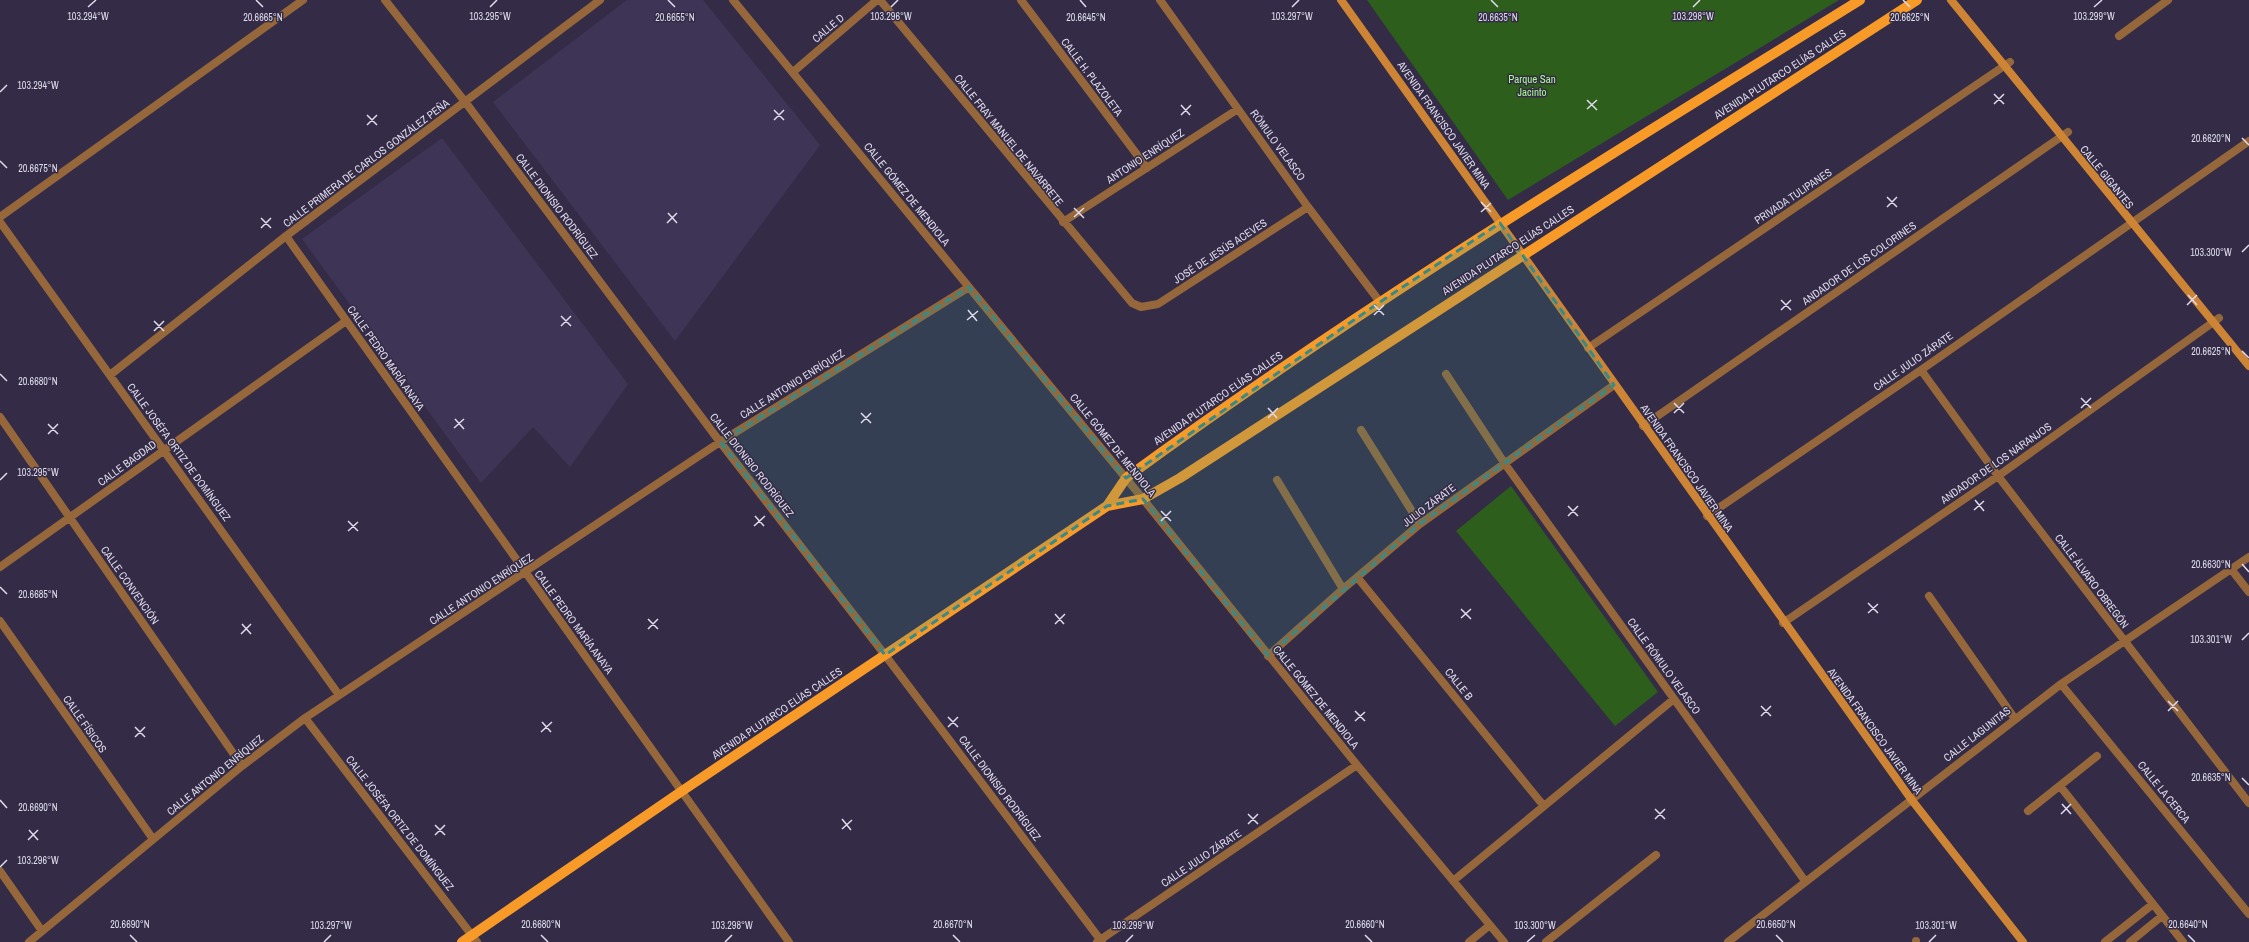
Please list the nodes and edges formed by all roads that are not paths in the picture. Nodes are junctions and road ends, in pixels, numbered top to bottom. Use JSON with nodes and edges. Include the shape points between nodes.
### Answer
{"nodes":[{"id":1,"x":304,"y":0,"type":"edge"},
{"id":2,"x":385,"y":0,"type":"edge"},
{"id":3,"x":600,"y":0,"type":"edge"},
{"id":4,"x":733,"y":0,"type":"edge"},
{"id":5,"x":879,"y":0,"type":"edge"},
{"id":6,"x":1021,"y":0,"type":"edge"},
{"id":7,"x":1160,"y":0,"type":"edge"},
{"id":8,"x":1341,"y":0,"type":"edge"},
{"id":9,"x":1860,"y":0,"type":"edge"},
{"id":10,"x":1917,"y":0,"type":"edge"},
{"id":11,"x":1950,"y":0,"type":"edge"},
{"id":12,"x":2168,"y":0,"type":"edge"},
{"id":13,"x":2119,"y":36,"type":"dead end"},
{"id":14,"x":2007,"y":64,"type":"junction"},
{"id":15,"x":793,"y":72,"type":"junction"},
{"id":16,"x":466,"y":103,"type":"junction"},
{"id":17,"x":1238,"y":109,"type":"junction"},
{"id":18,"x":2064,"y":135,"type":"junction"},
{"id":19,"x":2249,"y":141,"type":"edge"},
{"id":20,"x":1147,"y":168,"type":"junction"},
{"id":21,"x":1308,"y":207,"type":"junction"},
{"id":22,"x":0,"y":217,"type":"edge"},
{"id":23,"x":0,"y":222,"type":"edge"},
{"id":24,"x":1063,"y":222,"type":"junction"},
{"id":25,"x":2131,"y":223,"type":"junction"},
{"id":26,"x":1500,"y":224,"type":"junction"},
{"id":27,"x":286,"y":236,"type":"junction"},
{"id":28,"x":1522,"y":255,"type":"junction"},
{"id":29,"x":969,"y":287,"type":"junction"},
{"id":30,"x":1380,"y":302,"type":"junction"},
{"id":31,"x":1141,"y":307,"type":"joint"},
{"id":32,"x":2219,"y":318,"type":"dead end"},
{"id":33,"x":346,"y":321,"type":"junction"},
{"id":34,"x":2212,"y":324,"type":"junction"},
{"id":35,"x":1588,"y":348,"type":"junction"},
{"id":36,"x":2249,"y":366,"type":"edge"},
{"id":37,"x":1921,"y":370,"type":"junction"},
{"id":38,"x":1446,"y":374,"type":"dead end"},
{"id":39,"x":110,"y":375,"type":"junction"},
{"id":40,"x":1614,"y":385,"type":"junction"},
{"id":41,"x":0,"y":417,"type":"edge"},
{"id":42,"x":1643,"y":426,"type":"junction"},
{"id":43,"x":1361,"y":430,"type":"dead end"},
{"id":44,"x":720,"y":442,"type":"junction"},
{"id":45,"x":164,"y":450,"type":"junction"},
{"id":46,"x":1504,"y":464,"type":"junction"},
{"id":47,"x":1998,"y":476,"type":"junction"},
{"id":48,"x":1126,"y":478,"type":"junction"},
{"id":49,"x":1277,"y":480,"type":"dead end"},
{"id":50,"x":1143,"y":499,"type":"junction"},
{"id":51,"x":1107,"y":506,"type":"junction"},
{"id":52,"x":1707,"y":516,"type":"junction"},
{"id":53,"x":70,"y":517,"type":"junction"},
{"id":54,"x":1420,"y":524,"type":"junction"},
{"id":55,"x":2249,"y":556,"type":"edge"},
{"id":56,"x":0,"y":567,"type":"edge"},
{"id":57,"x":2231,"y":569,"type":"junction"},
{"id":58,"x":526,"y":573,"type":"junction"},
{"id":59,"x":1358,"y":577,"type":"junction"},
{"id":60,"x":1343,"y":589,"type":"junction"},
{"id":61,"x":2249,"y":592,"type":"edge"},
{"id":62,"x":1929,"y":596,"type":"dead end"},
{"id":63,"x":0,"y":621,"type":"edge"},
{"id":64,"x":1783,"y":623,"type":"junction"},
{"id":65,"x":2124,"y":642,"type":"junction"},
{"id":66,"x":885,"y":654,"type":"junction"},
{"id":67,"x":1268,"y":656,"type":"junction"},
{"id":68,"x":2061,"y":684,"type":"junction"},
{"id":69,"x":339,"y":695,"type":"junction"},
{"id":70,"x":1674,"y":699,"type":"junction"},
{"id":71,"x":305,"y":718,"type":"junction"},
{"id":72,"x":2016,"y":719,"type":"junction"},
{"id":73,"x":2097,"y":756,"type":"dead end"},
{"id":74,"x":1357,"y":765,"type":"junction"},
{"id":75,"x":242,"y":766,"type":"junction"},
{"id":76,"x":2060,"y":786,"type":"junction"},
{"id":77,"x":682,"y":791,"type":"junction"},
{"id":78,"x":1911,"y":800,"type":"junction"},
{"id":79,"x":2249,"y":803,"type":"edge"},
{"id":80,"x":1543,"y":805,"type":"junction"},
{"id":81,"x":2028,"y":811,"type":"dead end"},
{"id":82,"x":153,"y":839,"type":"junction"},
{"id":83,"x":1656,"y":855,"type":"dead end"},
{"id":84,"x":0,"y":872,"type":"edge"},
{"id":85,"x":1453,"y":881,"type":"junction"},
{"id":86,"x":1805,"y":881,"type":"junction"},
{"id":87,"x":2153,"y":904,"type":"junction"},
{"id":88,"x":2249,"y":914,"type":"edge"},
{"id":89,"x":2162,"y":916,"type":"junction"},
{"id":90,"x":1490,"y":925,"type":"junction"},
{"id":91,"x":42,"y":932,"type":"junction"},
{"id":92,"x":474,"y":939,"type":"edge"},
{"id":93,"x":1100,"y":941,"type":"edge"},
{"id":94,"x":29,"y":942,"type":"edge"},
{"id":95,"x":462,"y":942,"type":"edge"},
{"id":96,"x":789,"y":942,"type":"edge"},
{"id":97,"x":1469,"y":942,"type":"edge"},
{"id":98,"x":1504,"y":942,"type":"edge"},
{"id":99,"x":1546,"y":942,"type":"edge"},
{"id":100,"x":1728,"y":942,"type":"edge"},
{"id":101,"x":2023,"y":942,"type":"edge"},
{"id":102,"x":2105,"y":942,"type":"edge"},
{"id":103,"x":2130,"y":942,"type":"edge"},
{"id":104,"x":2183,"y":942,"type":"edge"}],
"edges":[{"from":1,"to":22,"type":"street"},
{"from":2,"to":16,"type":"street","name":"CALLE DIONISIO RODRÍGUEZ"},
{"from":3,"to":16,"type":"street","name":"CALLE PRIMERA DE CARLOS GONZÁLEZ PEÑA"},
{"from":4,"to":15,"type":"street","name":"CALLE GÓMEZ DE MENDIOLA"},
{"from":5,"to":15,"type":"street","name":"CALLE D"},
{"from":5,"to":24,"type":"street","name":"CALLE FRAY MANUEL DE NAVARRETE"},
{"from":6,"to":20,"type":"street","name":"CALLE H. PLAZOLETA"},
{"from":7,"to":17,"type":"street","name":"RÓMULO VELASCO"},
{"from":8,"to":26,"type":"main road","name":"AVENIDA FRANCISCO JAVIER MINA"},
{"from":9,"to":26,"type":"main road","name":"AVENIDA PLUTARCO ELÍAS CALLES"},
{"from":10,"to":28,"type":"main road","name":"AVENIDA PLUTARCO ELÍAS CALLES"},
{"from":11,"to":14,"type":"main road","name":"CALLE GIGANTES"},
{"from":12,"to":13,"type":"street"},
{"from":14,"to":18,"type":"main road","name":"CALLE GIGANTES"},
{"from":14,"to":35,"type":"street","name":"PRIVADA TULIPANES"},
{"from":15,"to":29,"type":"street","name":"CALLE GÓMEZ DE MENDIOLA"},
{"from":16,"to":27,"type":"street","name":"CALLE PRIMERA DE CARLOS GONZÁLEZ PEÑA"},
{"from":16,"to":44,"type":"street","name":"CALLE DIONISIO RODRÍGUEZ"},
{"from":17,"to":20,"type":"street","name":"ANTONIO ENRÍQUEZ"},
{"from":17,"to":21,"type":"street","name":"RÓMULO VELASCO"},
{"from":18,"to":25,"type":"main road","name":"CALLE GIGANTES"},
{"from":18,"to":42,"type":"street","name":"ANDADOR DE LOS COLORINES"},
{"from":19,"to":25,"type":"street","name":"CALLE JULIO ZÁRATE"},
{"from":20,"to":24,"type":"street","name":"ANTONIO ENRÍQUEZ"},
{"from":21,"to":30,"type":"street","name":"RÓMULO VELASCO"},
{"from":21,"to":31,"type":"street","name":"JOSÉ DE JESÚS ACEVES","via":[[1158,304]]},
{"from":23,"to":39,"type":"street","name":"CALLE JOSÉFA ORTIZ DE DOMÍNGUEZ"},
{"from":24,"to":31,"type":"street","name":"CALLE FRAY MANUEL DE NAVARRETE","via":[[1125,296]]},
{"from":25,"to":34,"type":"main road","name":"CALLE GIGANTES"},
{"from":25,"to":37,"type":"street","name":"CALLE JULIO ZÁRATE"},
{"from":26,"to":28,"type":"main road","name":"AVENIDA FRANCISCO JAVIER MINA"},
{"from":26,"to":30,"type":"main road","name":"AVENIDA PLUTARCO ELÍAS CALLES"},
{"from":27,"to":33,"type":"street","name":"CALLE PEDRO MARÍA ANAYA"},
{"from":27,"to":39,"type":"street","name":"CALLE PRIMERA DE CARLOS GONZÁLEZ PEÑA"},
{"from":28,"to":35,"type":"main road","name":"AVENIDA FRANCISCO JAVIER MINA"},
{"from":28,"to":50,"type":"main road","name":"AVENIDA PLUTARCO ELÍAS CALLES","via":[[1180,478]]},
{"from":29,"to":44,"type":"street","name":"CALLE ANTONIO ENRÍQUEZ"},
{"from":29,"to":48,"type":"street","name":"CALLE GÓMEZ DE MENDIOLA"},
{"from":30,"to":48,"type":"main road","name":"AVENIDA PLUTARCO ELÍAS CALLES"},
{"from":32,"to":34,"type":"street","name":"ANDADOR DE LOS NARANJOS"},
{"from":33,"to":45,"type":"street","name":"CALLE BAGDAD"},
{"from":33,"to":58,"type":"street","name":"CALLE PEDRO MARÍA ANAYA"},
{"from":34,"to":36,"type":"main road","name":"CALLE GIGANTES"},
{"from":34,"to":47,"type":"street","name":"ANDADOR DE LOS NARANJOS"},
{"from":35,"to":40,"type":"main road","name":"AVENIDA FRANCISCO JAVIER MINA"},
{"from":37,"to":47,"type":"street","name":"CALLE ÁLVARO OBREGÓN"},
{"from":37,"to":52,"type":"street","name":"CALLE JULIO ZÁRATE"},
{"from":38,"to":46,"type":"street","name":"CALLE RÓMULO VELASCO"},
{"from":39,"to":45,"type":"street","name":"CALLE JOSÉFA ORTIZ DE DOMÍNGUEZ"},
{"from":40,"to":42,"type":"main road","name":"AVENIDA FRANCISCO JAVIER MINA"},
{"from":40,"to":46,"type":"street","name":"JULIO ZÁRATE"},
{"from":41,"to":53,"type":"street","name":"CALLE CONVENCIÓN"},
{"from":42,"to":52,"type":"main road","name":"AVENIDA FRANCISCO JAVIER MINA"},
{"from":43,"to":54,"type":"street"},
{"from":44,"to":58,"type":"street","name":"CALLE ANTONIO ENRÍQUEZ"},
{"from":44,"to":66,"type":"street","name":"CALLE DIONISIO RODRÍGUEZ"},
{"from":45,"to":53,"type":"street","name":"CALLE BAGDAD"},
{"from":45,"to":69,"type":"street","name":"CALLE JOSÉFA ORTIZ DE DOMÍNGUEZ"},
{"from":46,"to":54,"type":"street","name":"JULIO ZÁRATE"},
{"from":46,"to":70,"type":"street","name":"CALLE RÓMULO VELASCO"},
{"from":47,"to":64,"type":"street","name":"ANDADOR DE LOS NARANJOS"},
{"from":47,"to":65,"type":"street","name":"CALLE ÁLVARO OBREGÓN"},
{"from":48,"to":50,"type":"street","name":"CALLE GÓMEZ DE MENDIOLA"},
{"from":48,"to":51,"type":"main road","name":"AVENIDA PLUTARCO ELÍAS CALLES"},
{"from":49,"to":60,"type":"street"},
{"from":50,"to":51,"type":"main road","name":"AVENIDA PLUTARCO ELÍAS CALLES"},
{"from":50,"to":67,"type":"street","name":"CALLE GÓMEZ DE MENDIOLA"},
{"from":51,"to":66,"type":"main road","name":"AVENIDA PLUTARCO ELÍAS CALLES"},
{"from":52,"to":64,"type":"main road","name":"AVENIDA FRANCISCO JAVIER MINA"},
{"from":53,"to":56,"type":"street","name":"CALLE BAGDAD"},
{"from":53,"to":75,"type":"street","name":"CALLE CONVENCIÓN"},
{"from":54,"to":59,"type":"street","name":"JULIO ZÁRATE"},
{"from":55,"to":57,"type":"street","name":"CALLE LAGUNITAS"},
{"from":57,"to":61,"type":"street"},
{"from":57,"to":65,"type":"street","name":"CALLE LAGUNITAS"},
{"from":58,"to":69,"type":"street","name":"CALLE ANTONIO ENRÍQUEZ"},
{"from":58,"to":77,"type":"street","name":"CALLE PEDRO MARÍA ANAYA"},
{"from":59,"to":60,"type":"street","name":"JULIO ZÁRATE"},
{"from":59,"to":80,"type":"street","name":"CALLE B"},
{"from":60,"to":67,"type":"street","name":"JULIO ZÁRATE"},
{"from":62,"to":72,"type":"street"},
{"from":63,"to":82,"type":"street","name":"CALLE FÍSICOS"},
{"from":64,"to":78,"type":"main road","name":"AVENIDA FRANCISCO JAVIER MINA"},
{"from":65,"to":68,"type":"street","name":"CALLE LAGUNITAS"},
{"from":65,"to":79,"type":"street","name":"CALLE ÁLVARO OBREGÓN"},
{"from":66,"to":77,"type":"main road","name":"AVENIDA PLUTARCO ELÍAS CALLES"},
{"from":66,"to":93,"type":"street","name":"CALLE DIONISIO RODRÍGUEZ"},
{"from":67,"to":74,"type":"street","name":"CALLE GÓMEZ DE MENDIOLA"},
{"from":68,"to":72,"type":"street","name":"CALLE LAGUNITAS"},
{"from":68,"to":88,"type":"street","name":"CALLE LA CERCA"},
{"from":69,"to":71,"type":"street","name":"CALLE ANTONIO ENRÍQUEZ"},
{"from":70,"to":80,"type":"street"},
{"from":70,"to":86,"type":"street","name":"CALLE RÓMULO VELASCO"},
{"from":71,"to":75,"type":"street","name":"CALLE ANTONIO ENRÍQUEZ"},
{"from":71,"to":92,"type":"street","name":"CALLE JOSÉFA ORTIZ DE DOMÍNGUEZ"},
{"from":72,"to":78,"type":"street","name":"CALLE LAGUNITAS"},
{"from":73,"to":76,"type":"street"},
{"from":74,"to":85,"type":"street","name":"CALLE GÓMEZ DE MENDIOLA"},
{"from":74,"to":93,"type":"street","name":"CALLE JULIO ZÁRATE"},
{"from":75,"to":82,"type":"street","name":"CALLE ANTONIO ENRÍQUEZ"},
{"from":76,"to":81,"type":"street"},
{"from":76,"to":87,"type":"street"},
{"from":77,"to":92,"type":"main road","name":"AVENIDA PLUTARCO ELÍAS CALLES"},
{"from":77,"to":96,"type":"street","name":"CALLE PEDRO MARÍA ANAYA"},
{"from":78,"to":86,"type":"street","name":"CALLE LAGUNITAS"},
{"from":78,"to":101,"type":"main road","name":"AVENIDA FRANCISCO JAVIER MINA"},
{"from":80,"to":85,"type":"street"},
{"from":82,"to":91,"type":"street","name":"CALLE ANTONIO ENRÍQUEZ"},
{"from":83,"to":99,"type":"street"},
{"from":84,"to":91,"type":"street"},
{"from":85,"to":90,"type":"street","name":"CALLE GÓMEZ DE MENDIOLA"},
{"from":86,"to":100,"type":"street","name":"CALLE LAGUNITAS"},
{"from":87,"to":89,"type":"street"},
{"from":87,"to":102,"type":"street"},
{"from":89,"to":103,"type":"street"},
{"from":89,"to":104,"type":"street"},
{"from":90,"to":97,"type":"street"},
{"from":90,"to":98,"type":"street","name":"CALLE GÓMEZ DE MENDIOLA"},
{"from":91,"to":94,"type":"street","name":"CALLE ANTONIO ENRÍQUEZ"},
{"from":92,"to":95,"type":"main road","name":"AVENIDA PLUTARCO ELÍAS CALLES"}]}
